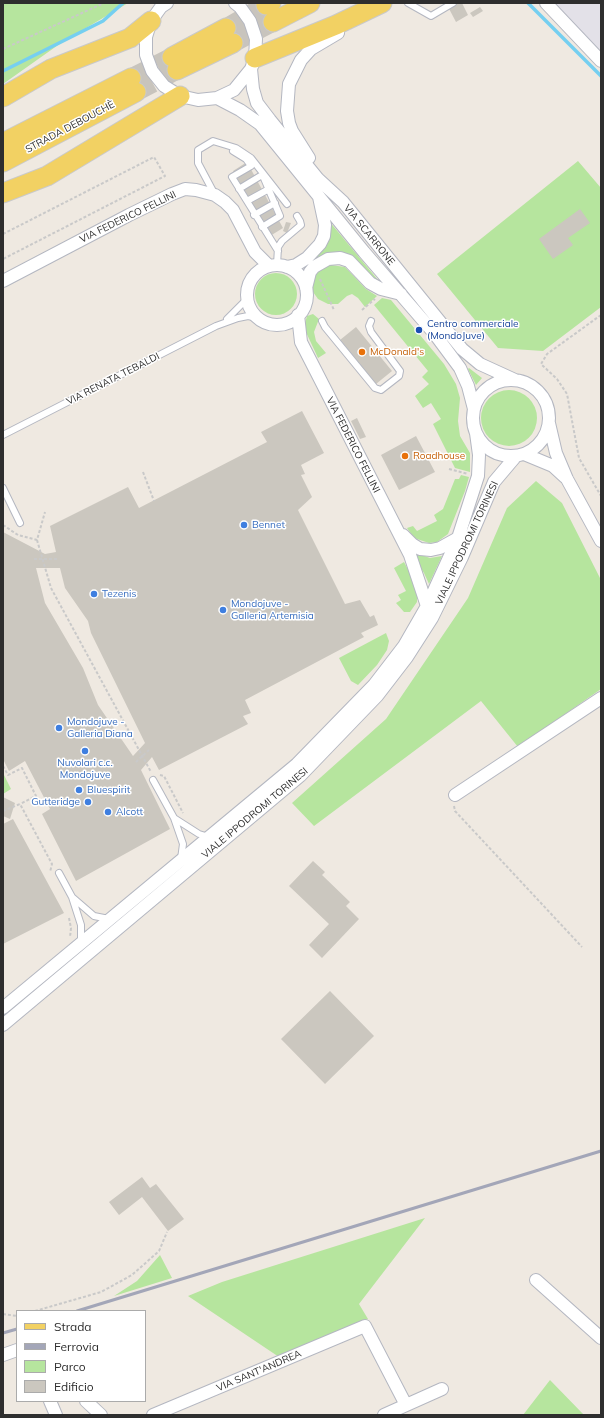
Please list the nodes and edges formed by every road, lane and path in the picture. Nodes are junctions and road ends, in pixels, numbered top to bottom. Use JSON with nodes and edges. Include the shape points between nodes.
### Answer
{"nodes":[{"id":1,"x":104,"y":3,"type":"edge"},
{"id":2,"x":166,"y":3,"type":"edge"},
{"id":3,"x":235,"y":3,"type":"edge"},
{"id":4,"x":310,"y":3,"type":"edge"},
{"id":5,"x":382,"y":3,"type":"edge"},
{"id":6,"x":388,"y":3,"type":"edge"},
{"id":7,"x":408,"y":3,"type":"edge"},
{"id":8,"x":453,"y":3,"type":"edge"},
{"id":9,"x":546,"y":3,"type":"edge"},
{"id":10,"x":270,"y":10,"type":"tunnel mouth"},
{"id":11,"x":151,"y":21,"type":"junction"},
{"id":12,"x":230,"y":35,"type":"tunnel mouth"},
{"id":13,"x":3,"y":49,"type":"edge"},
{"id":14,"x":601,"y":61,"type":"edge"},
{"id":15,"x":174,"y":63,"type":"tunnel mouth"},
{"id":16,"x":253,"y":64,"type":"junction"},
{"id":17,"x":180,"y":96,"type":"junction"},
{"id":18,"x":3,"y":97,"type":"edge"},
{"id":19,"x":217,"y":98,"type":"junction"},
{"id":20,"x":3,"y":143,"type":"edge"},
{"id":21,"x":204,"y":146,"type":"junction"},
{"id":22,"x":3,"y":162,"type":"edge"},
{"id":23,"x":259,"y":168,"type":"junction"},
{"id":24,"x":262,"y":175,"type":"junction"},
{"id":25,"x":239,"y":189,"type":"junction"},
{"id":26,"x":269,"y":190,"type":"junction"},
{"id":27,"x":3,"y":193,"type":"edge"},
{"id":28,"x":215,"y":195,"type":"junction"},
{"id":29,"x":319,"y":196,"type":"junction"},
{"id":30,"x":247,"y":201,"type":"junction"},
{"id":31,"x":343,"y":202,"type":"junction"},
{"id":32,"x":275,"y":203,"type":"junction"},
{"id":33,"x":287,"y":204,"type":"dead end"},
{"id":34,"x":254,"y":214,"type":"junction"},
{"id":35,"x":297,"y":216,"type":"dead end"},
{"id":36,"x":262,"y":227,"type":"junction"},
{"id":37,"x":3,"y":234,"type":"edge"},
{"id":38,"x":278,"y":251,"type":"junction"},
{"id":39,"x":255,"y":252,"type":"junction"},
{"id":40,"x":3,"y":259,"type":"edge"},
{"id":41,"x":278,"y":266,"type":"junction"},
{"id":42,"x":314,"y":267,"type":"junction"},
{"id":43,"x":255,"y":274,"type":"junction"},
{"id":44,"x":3,"y":281,"type":"edge"},
{"id":45,"x":306,"y":288,"type":"junction"},
{"id":46,"x":401,"y":294,"type":"junction"},
{"id":47,"x":379,"y":295,"type":"dead end"},
{"id":48,"x":247,"y":299,"type":"junction"},
{"id":49,"x":334,"y":310,"type":"dead end"},
{"id":50,"x":362,"y":310,"type":"dead end"},
{"id":51,"x":298,"y":315,"type":"junction"},
{"id":52,"x":601,"y":315,"type":"edge"},
{"id":53,"x":258,"y":318,"type":"junction"},
{"id":54,"x":371,"y":321,"type":"dead end"},
{"id":55,"x":224,"y":322,"type":"junction"},
{"id":56,"x":322,"y":322,"type":"dead end"},
{"id":57,"x":278,"y":325,"type":"junction"},
{"id":58,"x":301,"y":342,"type":"junction"},
{"id":59,"x":515,"y":380,"type":"junction"},
{"id":60,"x":474,"y":409,"type":"junction"},
{"id":61,"x":549,"y":422,"type":"junction"},
{"id":62,"x":476,"y":433,"type":"junction"},
{"id":63,"x":3,"y":435,"type":"edge"},
{"id":64,"x":520,"y":455,"type":"junction"},
{"id":65,"x":449,"y":469,"type":"dead end"},
{"id":66,"x":143,"y":472,"type":"dead end"},
{"id":67,"x":471,"y":475,"type":"dead end"},
{"id":68,"x":567,"y":479,"type":"junction"},
{"id":69,"x":3,"y":488,"type":"edge"},
{"id":70,"x":601,"y":496,"type":"edge"},
{"id":71,"x":154,"y":501,"type":"dead end"},
{"id":72,"x":45,"y":512,"type":"dead end"},
{"id":73,"x":20,"y":523,"type":"dead end"},
{"id":74,"x":3,"y":525,"type":"edge"},
{"id":75,"x":395,"y":526,"type":"junction"},
{"id":76,"x":458,"y":538,"type":"junction"},
{"id":77,"x":37,"y":540,"type":"junction"},
{"id":78,"x":601,"y":541,"type":"edge"},
{"id":79,"x":34,"y":559,"type":"dead end"},
{"id":80,"x":43,"y":559,"type":"junction"},
{"id":81,"x":58,"y":559,"type":"dead end"},
{"id":82,"x":427,"y":606,"type":"junction"},
{"id":83,"x":601,"y":698,"type":"edge"},
{"id":84,"x":149,"y":750,"type":"dead end"},
{"id":85,"x":142,"y":756,"type":"junction"},
{"id":86,"x":136,"y":762,"type":"dead end"},
{"id":87,"x":3,"y":766,"type":"edge"},
{"id":88,"x":153,"y":780,"type":"dead end"},
{"id":89,"x":455,"y":795,"type":"joint"},
{"id":90,"x":20,"y":804,"type":"junction"},
{"id":91,"x":3,"y":811,"type":"edge"},
{"id":92,"x":174,"y":818,"type":"junction"},
{"id":93,"x":191,"y":829,"type":"junction"},
{"id":94,"x":209,"y":837,"type":"junction"},
{"id":95,"x":179,"y":864,"type":"junction"},
{"id":96,"x":58,"y":873,"type":"dead end"},
{"id":97,"x":53,"y":878,"type":"dead end"},
{"id":98,"x":72,"y":897,"type":"junction"},
{"id":99,"x":111,"y":919,"type":"junction"},
{"id":100,"x":81,"y":944,"type":"junction"},
{"id":101,"x":582,"y":947,"type":"dead end"},
{"id":102,"x":3,"y":1008,"type":"edge"},
{"id":103,"x":3,"y":1025,"type":"edge"},
{"id":104,"x":167,"y":1232,"type":"dead end"},
{"id":105,"x":536,"y":1280,"type":"dead end"},
{"id":106,"x":38,"y":1310,"type":"edge"},
{"id":107,"x":3,"y":1314,"type":"edge"},
{"id":108,"x":16,"y":1316,"type":"edge"},
{"id":109,"x":601,"y":1338,"type":"edge"},
{"id":110,"x":16,"y":1350,"type":"edge"},
{"id":111,"x":3,"y":1355,"type":"edge"},
{"id":112,"x":442,"y":1390,"type":"dead end"},
{"id":113,"x":50,"y":1402,"type":"edge"},
{"id":114,"x":87,"y":1402,"type":"edge"},
{"id":115,"x":406,"y":1405,"type":"junction"},
{"id":116,"x":56,"y":1415,"type":"edge"},
{"id":117,"x":101,"y":1415,"type":"edge"},
{"id":118,"x":153,"y":1415,"type":"edge"},
{"id":119,"x":384,"y":1415,"type":"edge"}],
"edges":[{"from":1,"to":13,"type":"path"},
{"from":2,"to":11,"type":"street"},
{"from":3,"to":16,"type":"street","name":"VIA SCARRONE","via":[[250,21],[256,39]]},
{"from":4,"to":10,"type":"main road"},
{"from":5,"to":16,"type":"main road"},
{"from":6,"to":31,"type":"street","via":[[311,49],[301,60],[289,84],[287,111],[292,131]]},
{"from":7,"to":8,"type":"lane","via":[[430,16]]},
{"from":9,"to":14,"type":"street"},
{"from":11,"to":17,"type":"street","via":[[146,37],[146,49],[152,71],[164,86]]},
{"from":11,"to":18,"type":"main road","via":[[130,38],[51,69]]},
{"from":12,"to":15,"type":"main road"},
{"from":16,"to":19,"type":"street","via":[[234,90]]},
{"from":16,"to":31,"type":"street","name":"VIA SCARRONE","via":[[253,89],[257,103],[318,179]]},
{"from":17,"to":19,"type":"street","via":[[198,100]]},
{"from":17,"to":27,"type":"main road","via":[[47,176]]},
{"from":19,"to":29,"type":"street","name":"VIA SCARRONE","via":[[260,124]]},
{"from":20,"to":22,"type":"main road","name":"STRADA DEBOUCHÈ","via":[[133,85]]},
{"from":21,"to":23,"type":"lane","via":[[213,141],[236,148],[251,158]]},
{"from":21,"to":25,"type":"lane","via":[[222,146],[246,159],[251,166],[232,177]]},
{"from":21,"to":28,"type":"lane","via":[[198,150],[198,163]]},
{"from":23,"to":24,"type":"lane"},
{"from":23,"to":33,"type":"lane"},
{"from":24,"to":25,"type":"lane"},
{"from":24,"to":26,"type":"lane"},
{"from":25,"to":30,"type":"lane"},
{"from":26,"to":30,"type":"lane"},
{"from":26,"to":32,"type":"lane"},
{"from":28,"to":39,"type":"street","name":"VIA FEDERICO FELLINI","via":[[232,210]]},
{"from":28,"to":44,"type":"street","name":"VIA FEDERICO FELLINI","via":[[196,190],[172,194]]},
{"from":29,"to":41,"type":"street","name":"VIA SCARRONE","via":[[325,225],[320,244],[296,265]]},
{"from":29,"to":46,"type":"street","name":"VIA SCARRONE"},
{"from":30,"to":34,"type":"lane"},
{"from":31,"to":59,"type":"street","name":"VIA SCARRONE","via":[[464,351],[480,364]]},
{"from":32,"to":34,"type":"lane"},
{"from":32,"to":36,"type":"lane","via":[[280,216]]},
{"from":34,"to":36,"type":"lane"},
{"from":35,"to":38,"type":"lane","via":[[300,225],[282,241]]},
{"from":36,"to":38,"type":"lane"},
{"from":37,"to":40,"type":"path","via":[[154,157],[165,176]]},
{"from":38,"to":41,"type":"lane"},
{"from":39,"to":41,"type":"street","name":"VIA FEDERICO FELLINI"},
{"from":39,"to":43,"type":"street","name":"VIA FEDERICO FELLINI"},
{"from":41,"to":43,"type":"street"},
{"from":41,"to":45,"type":"street","via":[[299,275]]},
{"from":42,"to":45,"type":"street","via":[[307,278]]},
{"from":42,"to":46,"type":"street","via":[[328,259],[340,258],[349,261],[381,289]]},
{"from":42,"to":49,"type":"path"},
{"from":43,"to":48,"type":"street","via":[[250,282]]},
{"from":45,"to":51,"type":"street","via":[[305,304]]},
{"from":46,"to":60,"type":"street","name":"VIA SCARRONE","via":[[460,368]]},
{"from":47,"to":50,"type":"path"},
{"from":48,"to":53,"type":"street"},
{"from":48,"to":55,"type":"lane","name":"VIA RENATA TEBALDI"},
{"from":51,"to":57,"type":"street","via":[[286,324]]},
{"from":51,"to":58,"type":"street","name":"VIA FEDERICO FELLINI"},
{"from":52,"to":70,"type":"path","via":[[547,354],[541,364],[557,379],[567,394],[580,458]]},
{"from":53,"to":55,"type":"lane","name":"VIA RENATA TEBALDI","via":[[248,316]]},
{"from":53,"to":57,"type":"street"},
{"from":54,"to":56,"type":"lane","via":[[371,332],[400,371],[399,376],[381,390],[375,388]]},
{"from":55,"to":63,"type":"lane","name":"VIA RENATA TEBALDI"},
{"from":57,"to":58,"type":"street","name":"VIA FEDERICO FELLINI","via":[[288,329]]},
{"from":58,"to":75,"type":"street","name":"VIA FEDERICO FELLINI"},
{"from":59,"to":60,"type":"street","via":[[504,380],[484,390]]},
{"from":59,"to":61,"type":"street","via":[[537,390],[544,399]]},
{"from":60,"to":62,"type":"street","via":[[472,421]]},
{"from":61,"to":64,"type":"street","via":[[541,442]]},
{"from":61,"to":68,"type":"street","via":[[556,453]]},
{"from":62,"to":64,"type":"street","via":[[482,443],[492,451],[504,456]]},
{"from":62,"to":76,"type":"street","name":"VIALE IPPODROMI TORINESI","via":[[478,476]]},
{"from":64,"to":68,"type":"street","via":[[553,466]]},
{"from":64,"to":103,"type":"street","name":"VIALE IPPODROMI TORINESI","via":[[494,482],[462,558],[432,618],[407,657],[377,696],[300,776]]},
{"from":65,"to":67,"type":"path"},
{"from":66,"to":71,"type":"path"},
{"from":68,"to":78,"type":"street"},
{"from":69,"to":73,"type":"lane"},
{"from":72,"to":77,"type":"path"},
{"from":74,"to":77,"type":"path","via":[[18,535]]},
{"from":75,"to":76,"type":"street","name":"VIA FEDERICO FELLINI","via":[[420,549],[440,548]]},
{"from":75,"to":82,"type":"street","name":"VIA FEDERICO FELLINI","via":[[413,562]]},
{"from":76,"to":82,"type":"street","name":"VIALE IPPODROMI TORINESI"},
{"from":77,"to":80,"type":"path"},
{"from":79,"to":80,"type":"path"},
{"from":80,"to":81,"type":"path"},
{"from":80,"to":85,"type":"path","via":[[51,588]]},
{"from":82,"to":94,"type":"street","name":"VIALE IPPODROMI TORINESI","via":[[404,646],[374,685],[297,764]]},
{"from":83,"to":89,"type":"street"},
{"from":84,"to":85,"type":"path"},
{"from":85,"to":86,"type":"path"},
{"from":85,"to":93,"type":"path","via":[[151,772],[164,776]]},
{"from":87,"to":90,"type":"path","via":[[8,775],[22,768],[36,796]]},
{"from":88,"to":92,"type":"lane"},
{"from":89,"to":101,"type":"path","via":[[455,811]]},
{"from":90,"to":91,"type":"path"},
{"from":90,"to":97,"type":"path","via":[[52,864],[50,871]]},
{"from":92,"to":93,"type":"lane"},
{"from":92,"to":95,"type":"lane","via":[[184,844]]},
{"from":93,"to":94,"type":"lane"},
{"from":94,"to":95,"type":"street","name":"VIALE IPPODROMI TORINESI"},
{"from":95,"to":99,"type":"street","name":"VIALE IPPODROMI TORINESI"},
{"from":96,"to":98,"type":"lane"},
{"from":98,"to":99,"type":"lane","via":[[94,916]]},
{"from":98,"to":100,"type":"lane","via":[[80,924]]},
{"from":99,"to":100,"type":"street","name":"VIALE IPPODROMI TORINESI"},
{"from":100,"to":102,"type":"street","name":"VIALE IPPODROMI TORINESI"},
{"from":104,"to":106,"type":"path","via":[[159,1251],[132,1275],[101,1292]]},
{"from":105,"to":109,"type":"street"},
{"from":107,"to":108,"type":"path"},
{"from":110,"to":111,"type":"street"},
{"from":112,"to":115,"type":"street"},
{"from":113,"to":116,"type":"street"},
{"from":114,"to":117,"type":"street"},
{"from":115,"to":118,"type":"street","name":"VIA SANT'ANDREA","via":[[365,1326]]},
{"from":115,"to":119,"type":"street"}]}
